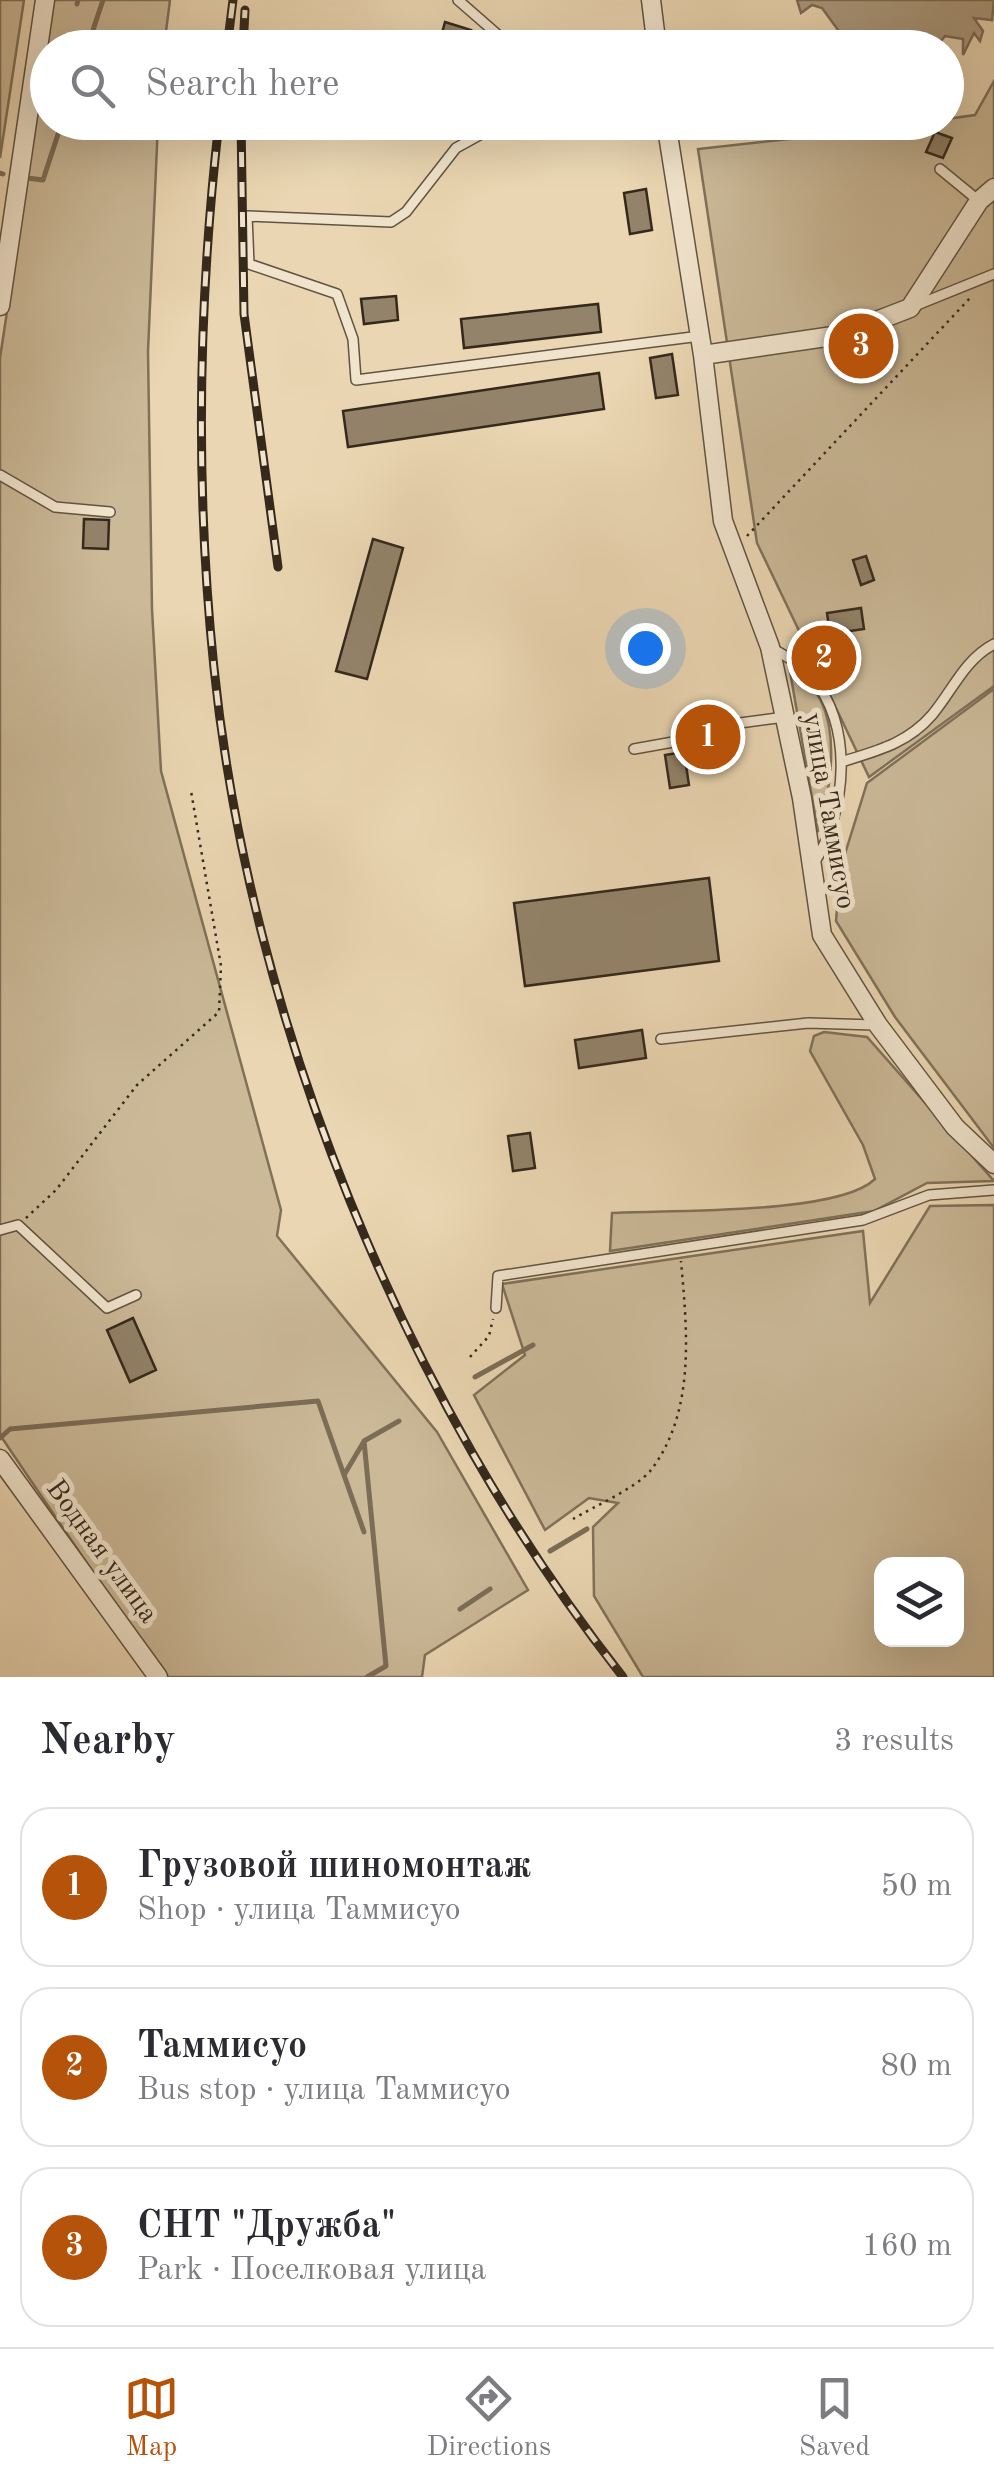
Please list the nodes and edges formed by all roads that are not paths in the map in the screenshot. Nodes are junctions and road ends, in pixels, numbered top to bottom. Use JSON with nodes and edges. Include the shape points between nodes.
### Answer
{"nodes":[{"id":1,"x":45,"y":0,"type":"edge"},
{"id":2,"x":458,"y":0,"type":"edge"},
{"id":3,"x":650,"y":0,"type":"edge"},
{"id":4,"x":41,"y":30,"type":"edge"},
{"id":5,"x":492,"y":30,"type":"edge"},
{"id":6,"x":654,"y":30,"type":"edge"},
{"id":7,"x":30,"y":102,"type":"edge"},
{"id":8,"x":471,"y":140,"type":"edge"},
{"id":9,"x":669,"y":140,"type":"edge"},
{"id":10,"x":940,"y":169,"type":"dead end"},
{"id":11,"x":994,"y":188,"type":"edge"},
{"id":12,"x":978,"y":201,"type":"junction"},
{"id":13,"x":989,"y":276,"type":"edge"},
{"id":14,"x":0,"y":306,"type":"edge"},
{"id":15,"x":910,"y":308,"type":"junction"},
{"id":16,"x":702,"y":345,"type":"junction"},
{"id":17,"x":0,"y":475,"type":"edge"},
{"id":18,"x":110,"y":512,"type":"dead end"},
{"id":19,"x":994,"y":644,"type":"edge"},
{"id":20,"x":770,"y":647,"type":"junction"},
{"id":21,"x":784,"y":717,"type":"junction"},
{"id":22,"x":634,"y":749,"type":"dead end"},
{"id":23,"x":841,"y":762,"type":"junction"},
{"id":24,"x":809,"y":871,"type":"junction"},
{"id":25,"x":878,"y":1025,"type":"junction"},
{"id":26,"x":661,"y":1039,"type":"dead end"},
{"id":27,"x":994,"y":1164,"type":"edge"},
{"id":28,"x":994,"y":1190,"type":"edge"},
{"id":29,"x":0,"y":1230,"type":"edge"},
{"id":30,"x":136,"y":1294,"type":"dead end"},
{"id":31,"x":496,"y":1308,"type":"road end"},
{"id":32,"x":0,"y":1459,"type":"edge"},
{"id":33,"x":158,"y":1677,"type":"edge"}],
"edges":[{"from":1,"to":4,"type":"street"},
{"from":2,"to":5,"type":"lane"},
{"from":3,"to":6,"type":"street"},
{"from":7,"to":14,"type":"street"},
{"from":8,"to":16,"type":"lane","via":[[456,148],[391,222],[247,216],[249,264],[337,294],[353,339],[356,380]]},
{"from":9,"to":16,"type":"street","name":"улица Таммисуо"},
{"from":10,"to":12,"type":"lane"},
{"from":11,"to":12,"type":"street"},
{"from":12,"to":15,"type":"street"},
{"from":13,"to":15,"type":"lane"},
{"from":15,"to":16,"type":"street","via":[[840,335]]},
{"from":16,"to":20,"type":"street","name":"улица Таммисуо","via":[[723,521]]},
{"from":17,"to":18,"type":"lane","via":[[55,507]]},
{"from":19,"to":23,"type":"lane","via":[[966,666],[916,730],[895,746]]},
{"from":20,"to":21,"type":"street","name":"улица Таммисуо"},
{"from":20,"to":23,"type":"lane","via":[[819,685],[832,710]]},
{"from":21,"to":22,"type":"lane","via":[[710,727],[690,739]]},
{"from":21,"to":24,"type":"street","name":"улица Таммисуо"},
{"from":23,"to":24,"type":"lane","via":[[832,826]]},
{"from":24,"to":25,"type":"street","name":"улица Таммисуо","via":[[822,936]]},
{"from":25,"to":26,"type":"lane","via":[[808,1022]]},
{"from":25,"to":27,"type":"street","name":"улица Таммисуо","via":[[955,1127]]},
{"from":28,"to":31,"type":"lane","via":[[929,1195],[863,1220],[498,1276]]},
{"from":29,"to":30,"type":"lane","via":[[18,1226],[106,1308]]},
{"from":32,"to":33,"type":"street","name":"Водная улица"}]}
